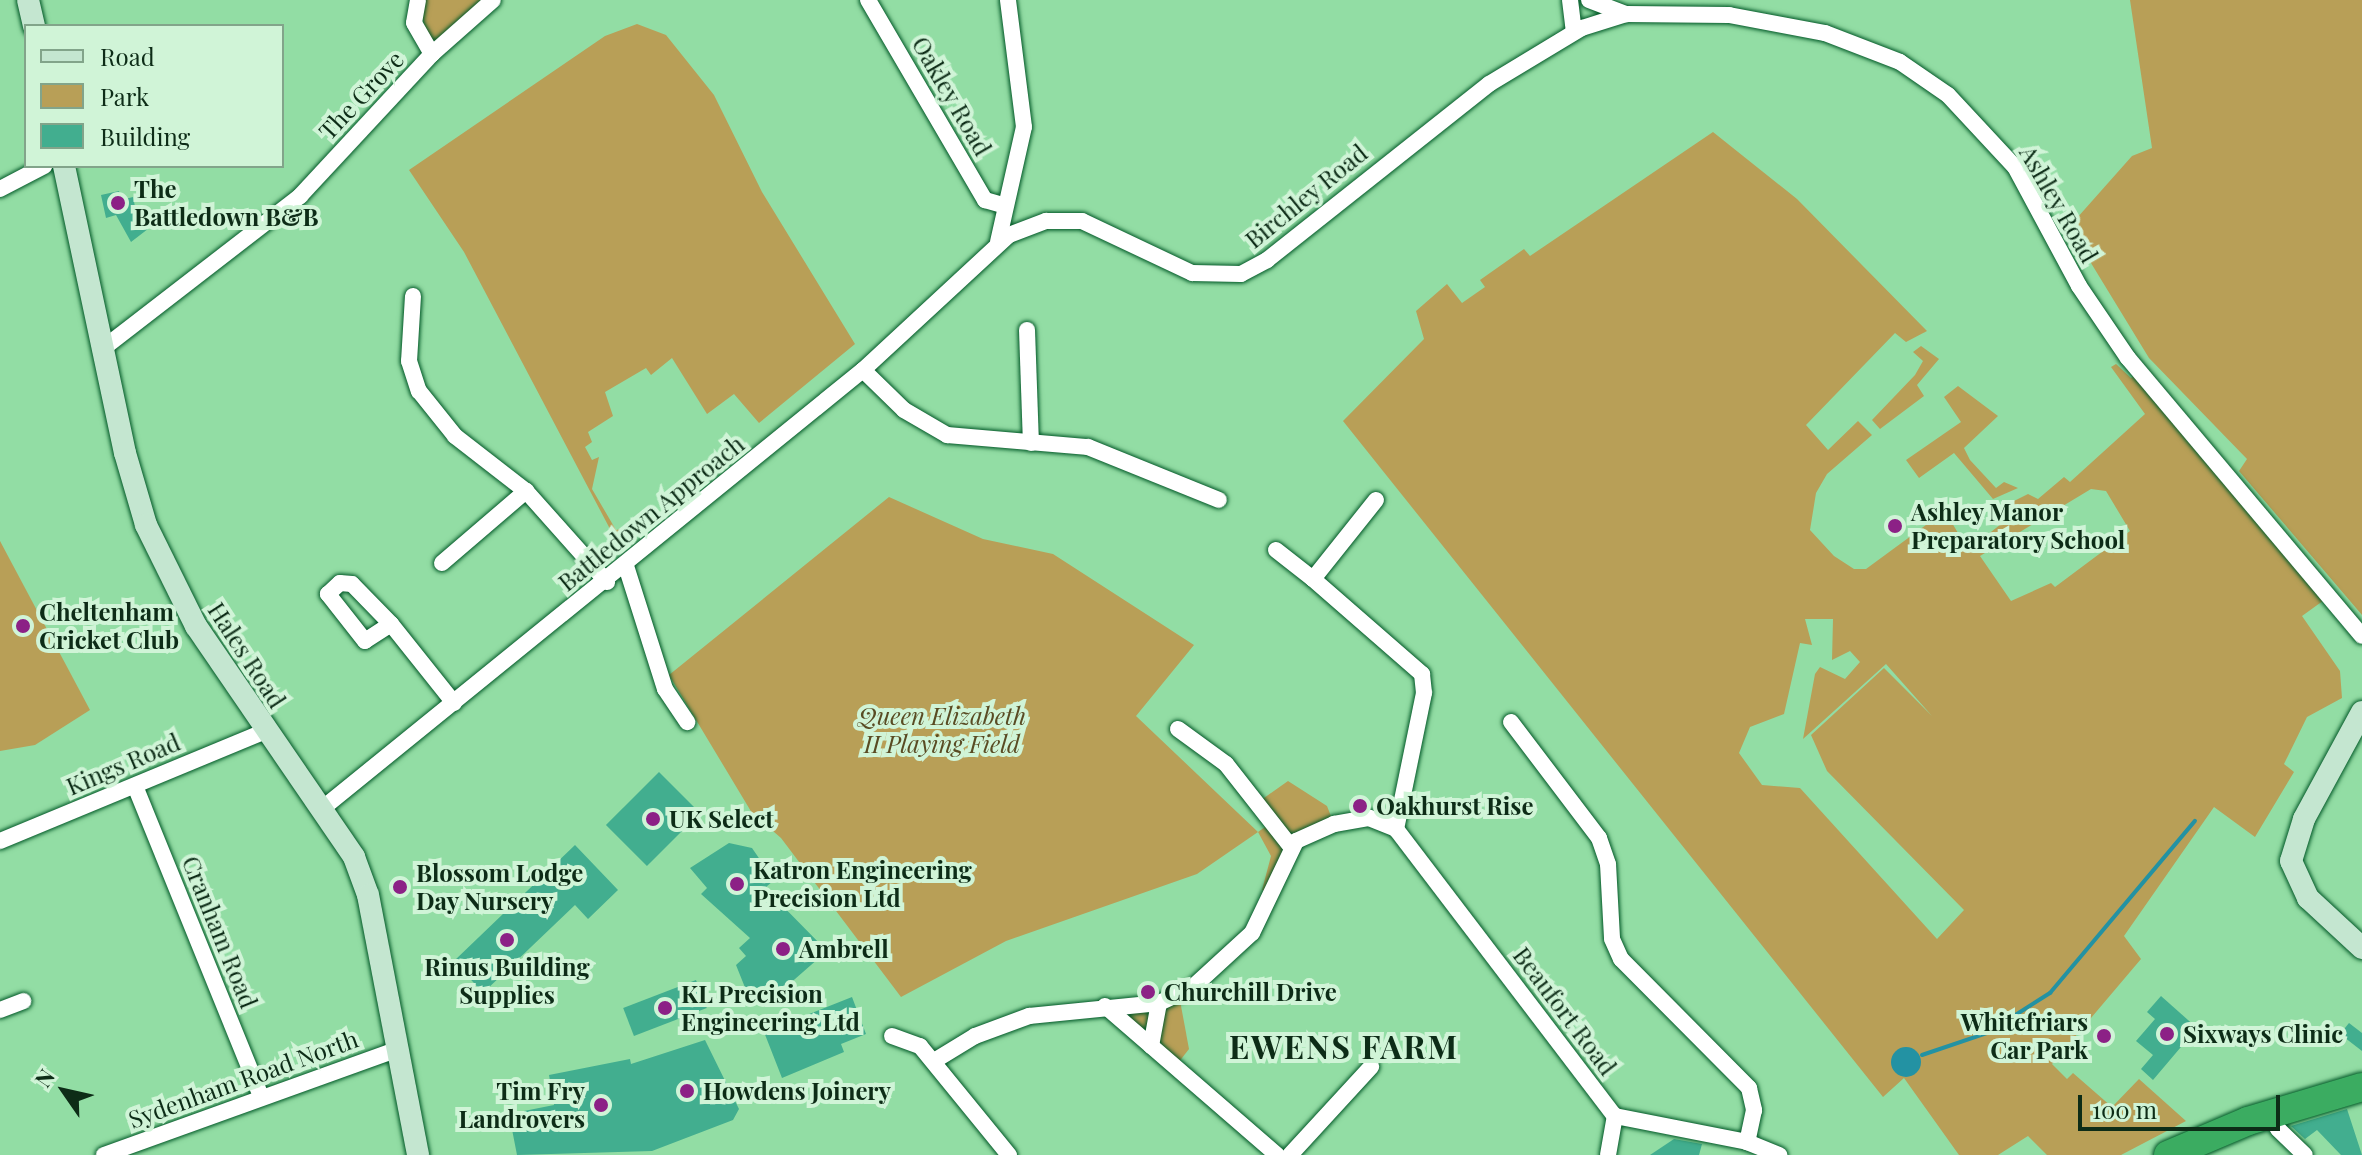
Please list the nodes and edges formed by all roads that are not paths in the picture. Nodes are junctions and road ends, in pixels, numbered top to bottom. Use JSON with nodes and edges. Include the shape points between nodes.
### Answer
{"nodes":[{"id":1,"x":28,"y":0,"type":"edge"},
{"id":2,"x":418,"y":0,"type":"edge"},
{"id":3,"x":493,"y":0,"type":"edge"},
{"id":4,"x":868,"y":0,"type":"edge"},
{"id":5,"x":1008,"y":0,"type":"edge"},
{"id":6,"x":1570,"y":0,"type":"edge"},
{"id":7,"x":1589,"y":0,"type":"edge"},
{"id":8,"x":1626,"y":14,"type":"junction"},
{"id":9,"x":34,"y":24,"type":"edge"},
{"id":10,"x":1574,"y":32,"type":"junction"},
{"id":11,"x":432,"y":54,"type":"junction"},
{"id":12,"x":40,"y":168,"type":"edge"},
{"id":13,"x":64,"y":168,"type":"edge"},
{"id":14,"x":0,"y":189,"type":"edge"},
{"id":15,"x":1003,"y":205,"type":"junction"},
{"id":16,"x":998,"y":242,"type":"junction"},
{"id":17,"x":413,"y":296,"type":"dead end"},
{"id":18,"x":1027,"y":330,"type":"dead end"},
{"id":19,"x":101,"y":350,"type":"junction"},
{"id":20,"x":863,"y":370,"type":"junction"},
{"id":21,"x":1031,"y":443,"type":"junction"},
{"id":22,"x":526,"y":491,"type":"junction"},
{"id":23,"x":1219,"y":500,"type":"dead end"},
{"id":24,"x":1376,"y":500,"type":"dead end"},
{"id":25,"x":1276,"y":550,"type":"dead end"},
{"id":26,"x":442,"y":563,"type":"dead end"},
{"id":27,"x":626,"y":566,"type":"junction"},
{"id":28,"x":1313,"y":579,"type":"junction"},
{"id":29,"x":607,"y":582,"type":"junction"},
{"id":30,"x":391,"y":624,"type":"dead end"},
{"id":31,"x":2362,"y":636,"type":"edge"},
{"id":32,"x":454,"y":703,"type":"junction"},
{"id":33,"x":2362,"y":712,"type":"edge"},
{"id":34,"x":687,"y":722,"type":"dead end"},
{"id":35,"x":1511,"y":722,"type":"dead end"},
{"id":36,"x":1178,"y":729,"type":"dead end"},
{"id":37,"x":265,"y":731,"type":"junction"},
{"id":38,"x":135,"y":786,"type":"junction"},
{"id":39,"x":323,"y":808,"type":"junction"},
{"id":40,"x":1396,"y":829,"type":"junction"},
{"id":41,"x":0,"y":841,"type":"edge"},
{"id":42,"x":1291,"y":847,"type":"junction"},
{"id":43,"x":2362,"y":948,"type":"edge"},
{"id":44,"x":23,"y":1001,"type":"dead end"},
{"id":45,"x":1159,"y":1003,"type":"junction"},
{"id":46,"x":1105,"y":1006,"type":"junction"},
{"id":47,"x":0,"y":1010,"type":"edge"},
{"id":48,"x":892,"y":1036,"type":"dead end"},
{"id":49,"x":1151,"y":1046,"type":"junction"},
{"id":50,"x":398,"y":1049,"type":"junction"},
{"id":51,"x":934,"y":1061,"type":"junction"},
{"id":52,"x":1371,"y":1067,"type":"dead end"},
{"id":53,"x":2362,"y":1087,"type":"edge"},
{"id":54,"x":261,"y":1097,"type":"junction"},
{"id":55,"x":2272,"y":1113,"type":"junction"},
{"id":56,"x":1615,"y":1116,"type":"junction"},
{"id":57,"x":1747,"y":1142,"type":"junction"},
{"id":58,"x":2173,"y":1154,"type":"edge"},
{"id":59,"x":104,"y":1155,"type":"edge"},
{"id":60,"x":418,"y":1155,"type":"edge"},
{"id":61,"x":1009,"y":1155,"type":"edge"},
{"id":62,"x":1277,"y":1155,"type":"edge"},
{"id":63,"x":1290,"y":1155,"type":"edge"},
{"id":64,"x":1608,"y":1155,"type":"edge"},
{"id":65,"x":1779,"y":1155,"type":"edge"},
{"id":66,"x":2305,"y":1155,"type":"edge"}],
"edges":[{"from":1,"to":9,"type":"main road"},
{"from":2,"to":11,"type":"street","name":"The Grove","via":[[414,23]]},
{"from":3,"to":11,"type":"street","name":"The Grove"},
{"from":4,"to":15,"type":"street","name":"Oakley Road","via":[[985,200]]},
{"from":5,"to":15,"type":"street","via":[[1024,127]]},
{"from":6,"to":10,"type":"street"},
{"from":7,"to":8,"type":"street","name":"Ashley Road"},
{"from":8,"to":10,"type":"street","name":"Birchley Road"},
{"from":8,"to":31,"type":"street","name":"Ashley Road","via":[[1729,15],[1825,33],[1900,62],[1948,95],[2015,167],[2079,286],[2128,358]]},
{"from":10,"to":16,"type":"street","name":"Birchley Road","via":[[1489,84],[1267,260],[1241,274],[1192,273],[1082,221],[1033,224]]},
{"from":11,"to":19,"type":"street","name":"The Grove","via":[[300,196]]},
{"from":12,"to":14,"type":"street"},
{"from":13,"to":19,"type":"main road","name":"Hales Road"},
{"from":15,"to":16,"type":"street"},
{"from":16,"to":20,"type":"street","name":"Battledown Approach"},
{"from":17,"to":22,"type":"street","via":[[409,361],[419,391],[455,436]]},
{"from":18,"to":21,"type":"street"},
{"from":19,"to":37,"type":"main road","name":"Hales Road","via":[[131,478],[155,547],[196,626]]},
{"from":20,"to":21,"type":"street","via":[[904,410],[947,435]]},
{"from":20,"to":27,"type":"street","name":"Battledown Approach"},
{"from":21,"to":23,"type":"street","via":[[1106,452]]},
{"from":22,"to":26,"type":"street"},
{"from":22,"to":29,"type":"street"},
{"from":24,"to":28,"type":"street"},
{"from":25,"to":28,"type":"street"},
{"from":27,"to":29,"type":"street","name":"Battledown Approach"},
{"from":27,"to":34,"type":"street","via":[[665,689]]},
{"from":28,"to":40,"type":"street","via":[[1422,674],[1424,693]]},
{"from":29,"to":32,"type":"street","name":"Battledown Approach"},
{"from":30,"to":32,"type":"street"},
{"from":32,"to":39,"type":"street","name":"Battledown Approach"},
{"from":33,"to":43,"type":"main road","via":[[2304,819],[2291,861],[2308,898]]},
{"from":35,"to":57,"type":"street","via":[[1599,838],[1608,864],[1612,939],[1621,959],[1749,1088],[1754,1110]]},
{"from":36,"to":42,"type":"street","via":[[1226,764]]},
{"from":37,"to":38,"type":"street","name":"Kings Road"},
{"from":37,"to":39,"type":"main road","name":"Hales Road"},
{"from":38,"to":41,"type":"street","name":"Kings Road"},
{"from":38,"to":54,"type":"street","name":"Cranham Road"},
{"from":39,"to":50,"type":"main road","name":"Hales Road","via":[[354,857],[368,895]]},
{"from":40,"to":42,"type":"street","via":[[1355,818],[1311,832]]},
{"from":40,"to":56,"type":"street","name":"Beaufort Road"},
{"from":42,"to":45,"type":"street","via":[[1268,906],[1243,946],[1207,979]]},
{"from":44,"to":47,"type":"street"},
{"from":45,"to":46,"type":"street"},
{"from":45,"to":49,"type":"street"},
{"from":46,"to":49,"type":"street"},
{"from":46,"to":51,"type":"street","via":[[1011,1022]]},
{"from":48,"to":51,"type":"street","via":[[916,1041]]},
{"from":49,"to":62,"type":"street"},
{"from":50,"to":54,"type":"street","name":"Sydenham Road North"},
{"from":50,"to":60,"type":"main road","name":"Hales Road"},
{"from":51,"to":61,"type":"street"},
{"from":52,"to":63,"type":"street"},
{"from":53,"to":55,"type":"highway"},
{"from":54,"to":59,"type":"street","name":"Sydenham Road North"},
{"from":55,"to":58,"type":"highway"},
{"from":55,"to":66,"type":"street","via":[[2278,1129]]},
{"from":56,"to":57,"type":"street"},
{"from":56,"to":64,"type":"street"},
{"from":57,"to":65,"type":"street"}]}
